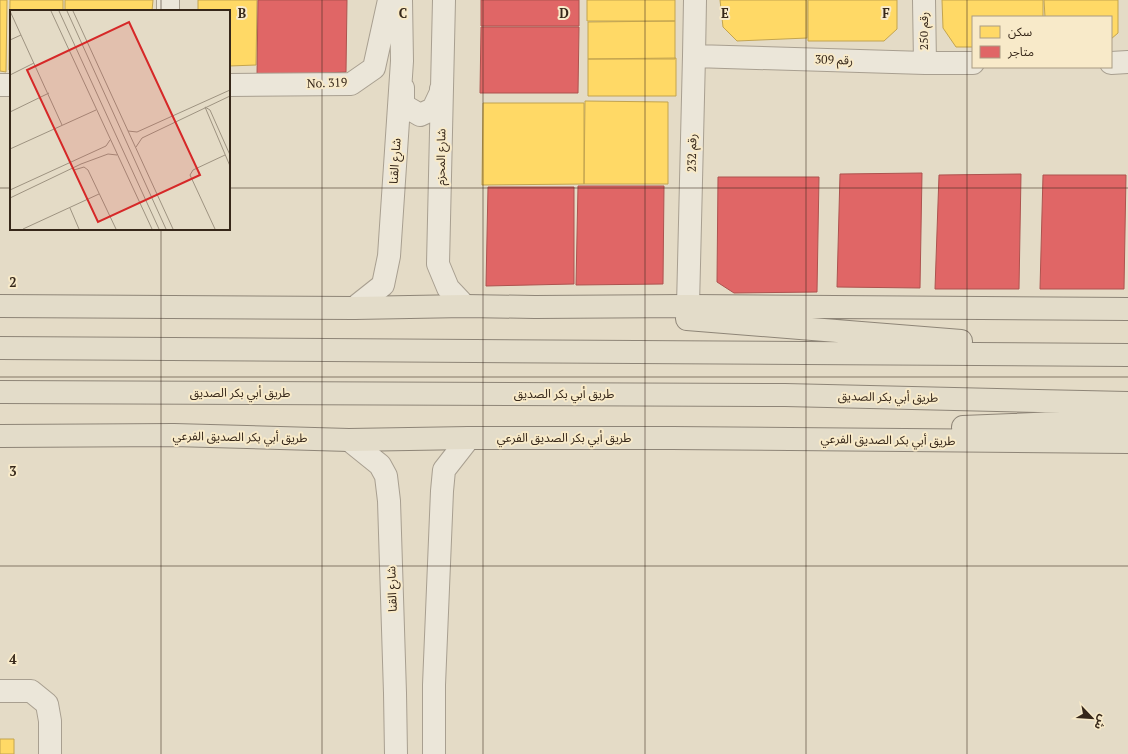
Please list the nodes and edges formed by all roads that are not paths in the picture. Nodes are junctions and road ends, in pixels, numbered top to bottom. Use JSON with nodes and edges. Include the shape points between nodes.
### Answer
{"nodes":[{"id":1,"x":389,"y":0,"type":"edge"},
{"id":2,"x":401,"y":0,"type":"edge"},
{"id":3,"x":444,"y":0,"type":"edge"},
{"id":4,"x":694,"y":0,"type":"edge"},
{"id":5,"x":924,"y":0,"type":"edge"},
{"id":6,"x":694,"y":56,"type":"junction"},
{"id":7,"x":402,"y":61,"type":"junction"},
{"id":8,"x":1112,"y":62,"type":"edge"},
{"id":9,"x":1128,"y":62,"type":"edge"},
{"id":10,"x":924,"y":63,"type":"junction"},
{"id":11,"x":972,"y":63,"type":"edge"},
{"id":12,"x":230,"y":85,"type":"edge"},
{"id":13,"x":0,"y":306,"type":"edge"},
{"id":14,"x":465,"y":306,"type":"junction"},
{"id":15,"x":688,"y":306,"type":"junction"},
{"id":16,"x":535,"y":307,"type":"junction"},
{"id":17,"x":354,"y":308,"type":"junction"},
{"id":18,"x":1128,"y":309,"type":"edge"},
{"id":19,"x":0,"y":348,"type":"edge"},
{"id":20,"x":1128,"y":355,"type":"edge"},
{"id":21,"x":0,"y":392,"type":"edge"},
{"id":22,"x":1128,"y":403,"type":"edge"},
{"id":23,"x":1128,"y":420,"type":"edge"},
{"id":24,"x":0,"y":436,"type":"edge"},
{"id":25,"x":468,"y":438,"type":"junction"},
{"id":26,"x":672,"y":438,"type":"junction"},
{"id":27,"x":349,"y":440,"type":"junction"},
{"id":28,"x":1128,"y":442,"type":"edge"},
{"id":29,"x":0,"y":691,"type":"edge"},
{"id":30,"x":50,"y":754,"type":"edge"},
{"id":31,"x":396,"y":754,"type":"edge"},
{"id":32,"x":434,"y":754,"type":"edge"}],
"edges":[{"from":1,"to":12,"type":"street","name":"No. 319","via":[[374,68],[351,84]]},
{"from":2,"to":7,"type":"street","name":"شارع القنا"},
{"from":3,"to":7,"type":"street","via":[[441,92],[433,109],[420,116],[403,105]]},
{"from":3,"to":14,"type":"street","name":"شارع المحزم","via":[[438,264],[448,288]]},
{"from":4,"to":6,"type":"street","name":"رقم 232"},
{"from":5,"to":10,"type":"street","name":"رقم 250"},
{"from":6,"to":10,"type":"street","name":"رقم 309"},
{"from":6,"to":15,"type":"street","name":"رقم 232"},
{"from":7,"to":17,"type":"street","name":"شارع القنا","via":[[389,256],[383,285]]},
{"from":8,"to":9,"type":"street"},
{"from":10,"to":11,"type":"street","name":"رقم 309"},
{"from":13,"to":17,"type":"main road"},
{"from":14,"to":16,"type":"main road"},
{"from":14,"to":17,"type":"main road"},
{"from":15,"to":16,"type":"main road"},
{"from":15,"to":18,"type":"main road"},
{"from":16,"to":20,"type":"main road"},
{"from":19,"to":20,"type":"main road"},
{"from":21,"to":22,"type":"main road","name":"طريق أبي بكر الصديق","via":[[785,395]]},
{"from":23,"to":26,"type":"main road"},
{"from":24,"to":27,"type":"main road","name":"طريق أبي بكر الصديق الفرعي"},
{"from":25,"to":26,"type":"main road","name":"طريق أبي بكر الصديق الفرعي"},
{"from":25,"to":27,"type":"main road","name":"طريق أبي بكر الصديق الفرعي"},
{"from":25,"to":32,"type":"street","via":[[444,470],[434,685]]},
{"from":26,"to":28,"type":"main road","name":"طريق أبي بكر الصديق الفرعي"},
{"from":27,"to":31,"type":"street","name":"شارع القنا","via":[[380,465],[386,476],[396,693]]},
{"from":29,"to":30,"type":"street","via":[[31,691],[47,704]]}]}
